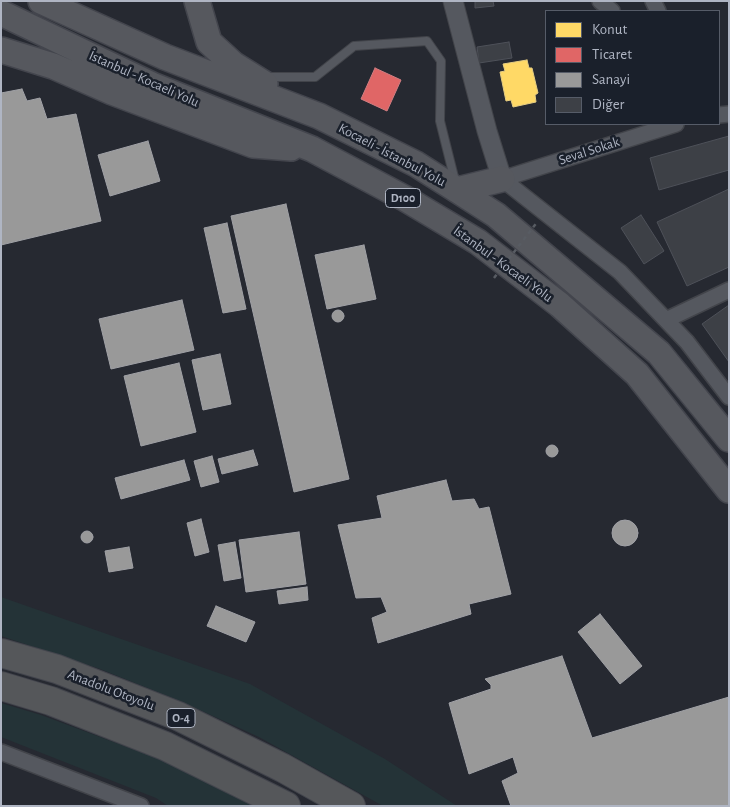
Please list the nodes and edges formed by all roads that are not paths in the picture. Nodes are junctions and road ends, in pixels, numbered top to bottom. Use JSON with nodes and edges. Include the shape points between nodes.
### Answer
{"nodes":[{"id":1,"x":41,"y":1,"type":"edge"},
{"id":2,"x":197,"y":1,"type":"edge"},
{"id":3,"x":453,"y":1,"type":"edge"},
{"id":4,"x":600,"y":1,"type":"edge"},
{"id":5,"x":611,"y":10,"type":"edge"},
{"id":6,"x":1,"y":13,"type":"edge"},
{"id":7,"x":1,"y":34,"type":"edge"},
{"id":8,"x":1,"y":50,"type":"edge"},
{"id":9,"x":42,"y":62,"type":"junction"},
{"id":10,"x":252,"y":77,"type":"junction"},
{"id":11,"x":673,"y":125,"type":"edge"},
{"id":12,"x":347,"y":130,"type":"junction"},
{"id":13,"x":312,"y":149,"type":"junction"},
{"id":14,"x":502,"y":179,"type":"junction"},
{"id":15,"x":457,"y":190,"type":"junction"},
{"id":16,"x":729,"y":290,"type":"edge"},
{"id":17,"x":666,"y":320,"type":"junction"},
{"id":18,"x":729,"y":397,"type":"edge"},
{"id":19,"x":729,"y":439,"type":"edge"},
{"id":20,"x":729,"y":490,"type":"edge"},
{"id":21,"x":1,"y":653,"type":"edge"},
{"id":22,"x":1,"y":686,"type":"edge"},
{"id":23,"x":1,"y":752,"type":"edge"},
{"id":24,"x":141,"y":806,"type":"edge"},
{"id":25,"x":286,"y":806,"type":"edge"},
{"id":26,"x":351,"y":806,"type":"edge"}],
"edges":[{"from":1,"to":12,"type":"highway","name":"Kocaeli - İstanbul Yolu","number":"D100","via":[[165,57],[319,116]]},
{"from":2,"to":10,"type":"highway","via":[[209,42]]},
{"from":3,"to":14,"type":"street"},
{"from":4,"to":5,"type":"street"},
{"from":6,"to":13,"type":"highway","name":"İstanbul - Kocaeli Yolu","number":"D100","via":[[152,85]]},
{"from":7,"to":9,"type":"highway"},
{"from":8,"to":9,"type":"highway"},
{"from":9,"to":13,"type":"highway","via":[[253,145]]},
{"from":10,"to":12,"type":"highway","via":[[308,103]]},
{"from":10,"to":15,"type":"lane","via":[[315,77],[354,46],[427,41],[441,61],[440,121]]},
{"from":11,"to":14,"type":"street","name":"Seval Sokak"},
{"from":12,"to":15,"type":"highway","name":"Kocaeli - İstanbul Yolu","number":"D100","via":[[416,164]]},
{"from":13,"to":20,"type":"highway","name":"İstanbul - Kocaeli Yolu","number":"D100","via":[[478,242],[560,305],[637,374]]},
{"from":14,"to":15,"type":"highway"},
{"from":14,"to":17,"type":"street","via":[[620,272]]},
{"from":15,"to":19,"type":"highway","name":"Kocaeli - İstanbul Yolu","number":"D100","via":[[496,215],[659,353]]},
{"from":16,"to":17,"type":"street"},
{"from":17,"to":18,"type":"street","via":[[688,342]]},
{"from":21,"to":26,"type":"highway","name":"Anadolu Otoyolu","number":"O-4","via":[[57,669],[178,716]]},
{"from":22,"to":25,"type":"highway","number":"O-4","via":[[51,701],[165,746]]},
{"from":23,"to":24,"type":"street"}]}
